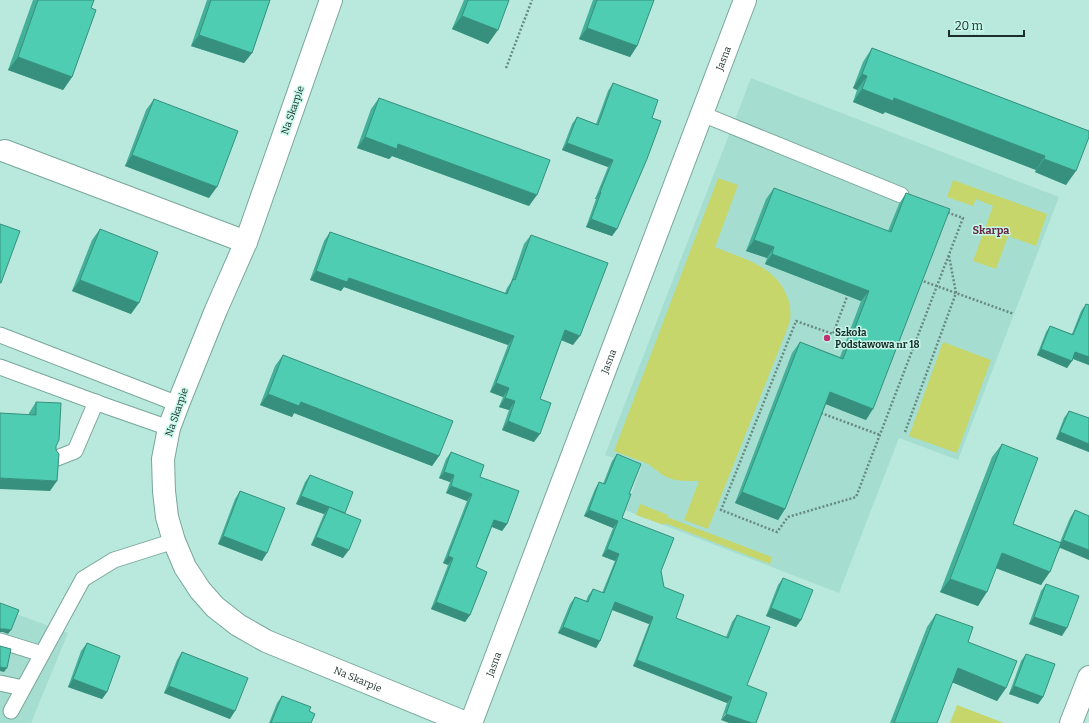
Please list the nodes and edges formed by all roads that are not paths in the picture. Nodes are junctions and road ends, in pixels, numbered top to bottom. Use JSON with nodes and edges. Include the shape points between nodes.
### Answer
{"nodes":[{"id":1,"x":331,"y":0,"type":"edge"},
{"id":2,"x":745,"y":0,"type":"edge"},
{"id":3,"x":702,"y":114,"type":"junction"},
{"id":4,"x":5,"y":151,"type":"dead end"},
{"id":5,"x":901,"y":195,"type":"dead end"},
{"id":6,"x":246,"y":242,"type":"junction"},
{"id":7,"x":0,"y":335,"type":"edge"},
{"id":8,"x":0,"y":367,"type":"edge"},
{"id":9,"x":96,"y":402,"type":"junction"},
{"id":10,"x":178,"y":404,"type":"junction"},
{"id":11,"x":169,"y":428,"type":"junction"},
{"id":12,"x":57,"y":458,"type":"edge"},
{"id":13,"x":174,"y":541,"type":"junction"},
{"id":14,"x":0,"y":641,"type":"edge"},
{"id":15,"x":42,"y":654,"type":"junction"},
{"id":16,"x":1089,"y":677,"type":"edge"},
{"id":17,"x":0,"y":683,"type":"edge"},
{"id":18,"x":23,"y":688,"type":"junction"},
{"id":19,"x":11,"y":711,"type":"dead end"},
{"id":20,"x":466,"y":723,"type":"edge"},
{"id":21,"x":471,"y":723,"type":"edge"},
{"id":22,"x":1071,"y":723,"type":"edge"}],
"edges":[{"from":1,"to":6,"type":"street","name":"Na Skarpie"},
{"from":2,"to":3,"type":"street","name":"Jasna"},
{"from":3,"to":5,"type":"lane"},
{"from":3,"to":21,"type":"street","name":"Jasna"},
{"from":4,"to":6,"type":"street"},
{"from":6,"to":10,"type":"street","name":"Na Skarpie"},
{"from":7,"to":10,"type":"lane"},
{"from":8,"to":9,"type":"lane"},
{"from":9,"to":11,"type":"lane"},
{"from":9,"to":12,"type":"lane","via":[[75,451]]},
{"from":10,"to":11,"type":"street","name":"Na Skarpie"},
{"from":11,"to":13,"type":"street","name":"Na Skarpie","via":[[163,459],[164,491],[167,517]]},
{"from":13,"to":15,"type":"lane","via":[[114,560],[83,579]]},
{"from":13,"to":20,"type":"street","name":"Na Skarpie","via":[[185,567],[200,590],[215,607],[238,624],[266,641]]},
{"from":14,"to":15,"type":"lane"},
{"from":15,"to":18,"type":"lane"},
{"from":16,"to":22,"type":"street"},
{"from":17,"to":18,"type":"lane"},
{"from":18,"to":19,"type":"lane"}]}
